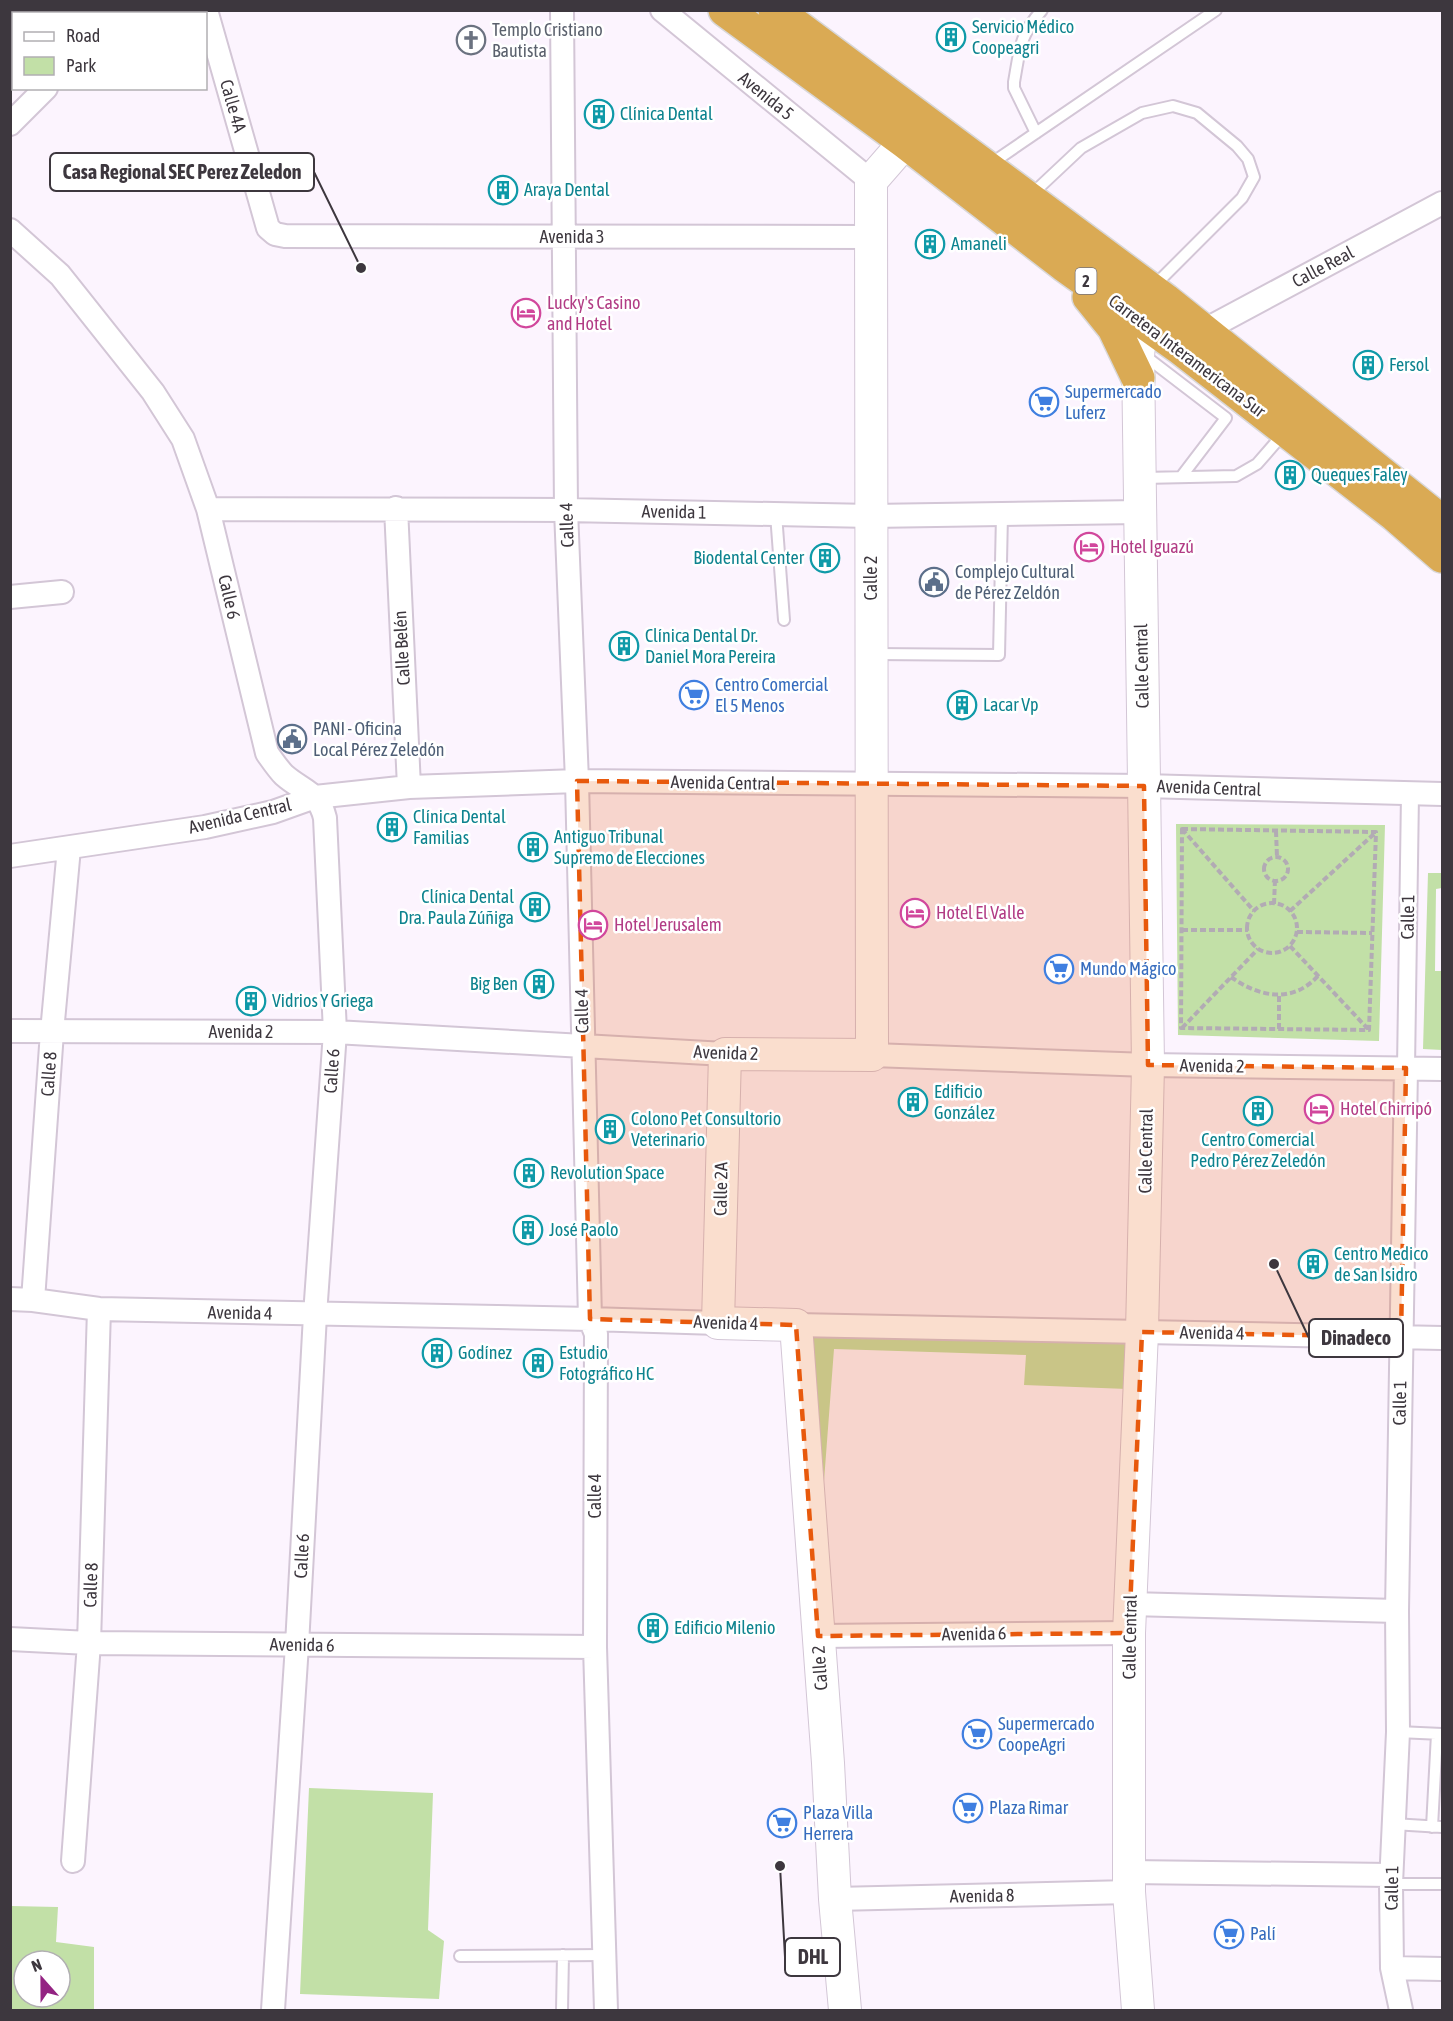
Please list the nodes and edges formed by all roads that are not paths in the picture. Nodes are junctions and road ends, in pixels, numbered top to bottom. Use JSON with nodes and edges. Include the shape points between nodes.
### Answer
{"nodes":[{"id":1,"x":562,"y":10,"type":"edge"},
{"id":2,"x":662,"y":10,"type":"edge"},
{"id":3,"x":725,"y":10,"type":"edge"},
{"id":4,"x":775,"y":10,"type":"edge"},
{"id":5,"x":1042,"y":10,"type":"edge"},
{"id":6,"x":1216,"y":10,"type":"edge"},
{"id":7,"x":207,"y":14,"type":"edge"},
{"id":8,"x":44,"y":90,"type":"edge"},
{"id":9,"x":10,"y":124,"type":"edge"},
{"id":10,"x":913,"y":130,"type":"junction"},
{"id":11,"x":1036,"y":133,"type":"junction"},
{"id":12,"x":986,"y":166,"type":"junction"},
{"id":13,"x":871,"y":181,"type":"junction"},
{"id":14,"x":1027,"y":198,"type":"junction"},
{"id":15,"x":1443,"y":203,"type":"edge"},
{"id":16,"x":10,"y":230,"type":"edge"},
{"id":17,"x":275,"y":234,"type":"joint"},
{"id":18,"x":563,"y":237,"type":"junction"},
{"id":19,"x":870,"y":237,"type":"junction"},
{"id":20,"x":1064,"y":265,"type":"junction"},
{"id":21,"x":1147,"y":329,"type":"junction"},
{"id":22,"x":1203,"y":331,"type":"junction"},
{"id":23,"x":1286,"y":431,"type":"junction"},
{"id":24,"x":1181,"y":477,"type":"junction"},
{"id":25,"x":1140,"y":478,"type":"junction"},
{"id":26,"x":396,"y":508,"type":"junction"},
{"id":27,"x":208,"y":509,"type":"junction"},
{"id":28,"x":566,"y":510,"type":"junction"},
{"id":29,"x":1140,"y":512,"type":"junction"},
{"id":30,"x":776,"y":514,"type":"junction"},
{"id":31,"x":1002,"y":515,"type":"junction"},
{"id":32,"x":871,"y":516,"type":"junction"},
{"id":33,"x":1443,"y":522,"type":"edge"},
{"id":34,"x":1443,"y":555,"type":"edge"},
{"id":35,"x":62,"y":592,"type":"dead end"},
{"id":36,"x":10,"y":597,"type":"edge"},
{"id":37,"x":784,"y":620,"type":"dead end"},
{"id":38,"x":872,"y":654,"type":"junction"},
{"id":39,"x":577,"y":782,"type":"junction"},
{"id":40,"x":871,"y":784,"type":"junction"},
{"id":41,"x":1144,"y":786,"type":"junction"},
{"id":42,"x":409,"y":787,"type":"junction"},
{"id":43,"x":1410,"y":794,"type":"junction"},
{"id":44,"x":1443,"y":794,"type":"edge"},
{"id":45,"x":315,"y":797,"type":"junction"},
{"id":46,"x":69,"y":848,"type":"junction"},
{"id":47,"x":10,"y":856,"type":"edge"},
{"id":48,"x":10,"y":1031,"type":"edge"},
{"id":49,"x":52,"y":1032,"type":"junction"},
{"id":50,"x":335,"y":1032,"type":"junction"},
{"id":51,"x":583,"y":1046,"type":"junction"},
{"id":52,"x":724,"y":1054,"type":"junction"},
{"id":53,"x":872,"y":1055,"type":"junction"},
{"id":54,"x":1148,"y":1065,"type":"junction"},
{"id":55,"x":1406,"y":1068,"type":"junction"},
{"id":56,"x":1443,"y":1069,"type":"edge"},
{"id":57,"x":10,"y":1299,"type":"edge"},
{"id":58,"x":33,"y":1300,"type":"junction"},
{"id":59,"x":99,"y":1309,"type":"junction"},
{"id":60,"x":315,"y":1315,"type":"junction"},
{"id":61,"x":590,"y":1318,"type":"junction"},
{"id":62,"x":718,"y":1323,"type":"junction"},
{"id":63,"x":796,"y":1325,"type":"junction"},
{"id":64,"x":1142,"y":1332,"type":"junction"},
{"id":65,"x":1401,"y":1337,"type":"junction"},
{"id":66,"x":1443,"y":1338,"type":"edge"},
{"id":67,"x":1397,"y":1611,"type":"junction"},
{"id":68,"x":1130,"y":1618,"type":"junction"},
{"id":69,"x":818,"y":1636,"type":"junction"},
{"id":70,"x":10,"y":1639,"type":"edge"},
{"id":71,"x":89,"y":1643,"type":"junction"},
{"id":72,"x":297,"y":1646,"type":"junction"},
{"id":73,"x":595,"y":1647,"type":"junction"},
{"id":74,"x":1398,"y":1732,"type":"junction"},
{"id":75,"x":1440,"y":1734,"type":"edge"},
{"id":76,"x":1393,"y":1824,"type":"junction"},
{"id":77,"x":1437,"y":1827,"type":"edge"},
{"id":78,"x":73,"y":1861,"type":"dead end"},
{"id":79,"x":1391,"y":1880,"type":"junction"},
{"id":80,"x":1129,"y":1882,"type":"junction"},
{"id":81,"x":1443,"y":1884,"type":"edge"},
{"id":82,"x":835,"y":1899,"type":"junction"},
{"id":83,"x":604,"y":1955,"type":"junction"},
{"id":84,"x":460,"y":1956,"type":"dead end"},
{"id":85,"x":563,"y":1956,"type":"junction"},
{"id":86,"x":1392,"y":1968,"type":"junction"},
{"id":87,"x":1443,"y":1970,"type":"edge"},
{"id":88,"x":273,"y":2010,"type":"edge"},
{"id":89,"x":562,"y":2010,"type":"edge"},
{"id":90,"x":606,"y":2010,"type":"edge"},
{"id":91,"x":845,"y":2010,"type":"edge"},
{"id":92,"x":1138,"y":2010,"type":"edge"},
{"id":93,"x":1401,"y":2010,"type":"edge"}],
"edges":[{"from":1,"to":18,"type":"street","name":"Calle 4"},
{"from":2,"to":13,"type":"street","name":"Avenida 5"},
{"from":3,"to":10,"type":"highway","name":"Carretera Interamericana Sur","number":"2"},
{"from":4,"to":10,"type":"highway","name":"Carretera Interamericana Sur","number":"2"},
{"from":5,"to":11,"type":"lane","via":[[1023,36],[1014,82]]},
{"from":6,"to":11,"type":"lane"},
{"from":7,"to":17,"type":"street","name":"Calle 4A","via":[[268,228]]},
{"from":8,"to":9,"type":"street"},
{"from":10,"to":12,"type":"highway","name":"Carretera Interamericana Sur","number":"2"},
{"from":10,"to":13,"type":"main road"},
{"from":10,"to":20,"type":"highway","name":"Carretera Interamericana Sur","number":"2"},
{"from":11,"to":12,"type":"lane"},
{"from":12,"to":14,"type":"highway","name":"Carretera Interamericana Sur","number":"2"},
{"from":13,"to":19,"type":"main road","name":"Calle 2"},
{"from":14,"to":21,"type":"highway","name":"Carretera Interamericana Sur","number":"2"},
{"from":14,"to":21,"type":"lane","via":[[1081,148],[1142,113],[1173,106],[1197,113],[1237,146],[1248,159],[1254,177]]},
{"from":15,"to":22,"type":"street","name":"Calle Real"},
{"from":16,"to":27,"type":"street","name":"Calle 6","via":[[60,275],[153,392],[183,439]]},
{"from":17,"to":18,"type":"street","name":"Avenida 3"},
{"from":18,"to":19,"type":"street","name":"Avenida 3"},
{"from":18,"to":28,"type":"street","name":"Calle 4"},
{"from":19,"to":32,"type":"main road","name":"Calle 2"},
{"from":20,"to":21,"type":"highway","name":"Carretera Interamericana Sur","number":"2"},
{"from":20,"to":21,"type":"highway","via":[[1114,328]]},
{"from":21,"to":22,"type":"highway","name":"Carretera Interamericana Sur","number":"2"},
{"from":21,"to":23,"type":"highway","name":"Carretera Interamericana Sur","number":"2","via":[[1179,347]]},
{"from":21,"to":24,"type":"lane","via":[[1226,418]]},
{"from":21,"to":25,"type":"main road","name":"Calle Central"},
{"from":22,"to":33,"type":"highway","name":"Carretera Interamericana Sur","number":"2"},
{"from":23,"to":24,"type":"lane","via":[[1246,472],[1236,476]]},
{"from":23,"to":34,"type":"highway","name":"Carretera Interamericana Sur","number":"2"},
{"from":24,"to":25,"type":"lane"},
{"from":25,"to":29,"type":"main road","name":"Calle Central"},
{"from":26,"to":27,"type":"street","name":"Avenida 1"},
{"from":26,"to":28,"type":"street","name":"Avenida 1"},
{"from":26,"to":42,"type":"street","name":"Calle Belén"},
{"from":27,"to":45,"type":"street","name":"Calle 6","via":[[267,753],[284,775]]},
{"from":28,"to":30,"type":"street","name":"Avenida 1"},
{"from":28,"to":39,"type":"street","name":"Calle 4"},
{"from":29,"to":31,"type":"street","name":"Avenida 1"},
{"from":29,"to":41,"type":"main road","name":"Calle Central"},
{"from":30,"to":32,"type":"street","name":"Avenida 1"},
{"from":30,"to":37,"type":"lane"},
{"from":31,"to":32,"type":"street","name":"Avenida 1"},
{"from":31,"to":38,"type":"lane","via":[[999,656]]},
{"from":32,"to":38,"type":"main road","name":"Calle 2"},
{"from":35,"to":36,"type":"street"},
{"from":38,"to":40,"type":"main road","name":"Calle 2"},
{"from":39,"to":40,"type":"street","name":"Avenida Central"},
{"from":39,"to":42,"type":"street","name":"Avenida Central"},
{"from":39,"to":51,"type":"street","name":"Calle 4"},
{"from":40,"to":41,"type":"street","name":"Avenida Central"},
{"from":40,"to":53,"type":"main road","name":"Calle 2"},
{"from":41,"to":43,"type":"street","name":"Avenida Central"},
{"from":41,"to":54,"type":"main road","name":"Calle Central"},
{"from":42,"to":45,"type":"street","name":"Avenida Central"},
{"from":43,"to":44,"type":"street","name":"Avenida Central"},
{"from":43,"to":55,"type":"street","name":"Calle 1"},
{"from":45,"to":46,"type":"street","name":"Avenida Central","via":[[273,812],[205,827]]},
{"from":45,"to":50,"type":"street","name":"Calle 6","via":[[325,818]]},
{"from":46,"to":47,"type":"street","name":"Avenida Central"},
{"from":46,"to":49,"type":"street","name":"Calle 8"},
{"from":48,"to":49,"type":"street","name":"Avenida 2"},
{"from":49,"to":50,"type":"street","name":"Avenida 2"},
{"from":49,"to":58,"type":"street","name":"Calle 8"},
{"from":50,"to":51,"type":"street","name":"Avenida 2"},
{"from":50,"to":60,"type":"street","name":"Calle 6"},
{"from":51,"to":52,"type":"street","name":"Avenida 2"},
{"from":51,"to":61,"type":"street","name":"Calle 4"},
{"from":52,"to":53,"type":"main road","name":"Avenida 2"},
{"from":52,"to":62,"type":"main road","name":"Calle 2A"},
{"from":53,"to":54,"type":"street","name":"Avenida 2"},
{"from":54,"to":55,"type":"street","name":"Avenida 2"},
{"from":54,"to":64,"type":"main road","name":"Calle Central"},
{"from":55,"to":56,"type":"street","name":"Avenida 2"},
{"from":55,"to":65,"type":"street","name":"Calle 1"},
{"from":57,"to":58,"type":"street","name":"Avenida 4"},
{"from":58,"to":59,"type":"street","name":"Avenida 4"},
{"from":59,"to":60,"type":"street","name":"Avenida 4"},
{"from":59,"to":71,"type":"street","name":"Calle 8"},
{"from":60,"to":61,"type":"street","name":"Avenida 4"},
{"from":60,"to":72,"type":"street","name":"Calle 6"},
{"from":61,"to":62,"type":"street","name":"Avenida 4"},
{"from":61,"to":73,"type":"street","name":"Calle 4","via":[[596,1334]]},
{"from":62,"to":63,"type":"main road","name":"Avenida 4"},
{"from":63,"to":64,"type":"street","name":"Avenida 4"},
{"from":63,"to":69,"type":"main road","name":"Calle 2"},
{"from":64,"to":65,"type":"street","name":"Avenida 4"},
{"from":64,"to":68,"type":"main road","name":"Calle Central"},
{"from":65,"to":66,"type":"street","name":"Avenida 4"},
{"from":65,"to":67,"type":"street","name":"Calle 1"},
{"from":67,"to":68,"type":"street","name":"Avenida 6"},
{"from":67,"to":74,"type":"street","name":"Calle 1"},
{"from":68,"to":69,"type":"street","name":"Avenida 6"},
{"from":68,"to":80,"type":"main road","name":"Calle Central"},
{"from":69,"to":82,"type":"main road","name":"Calle 2"},
{"from":70,"to":71,"type":"street","name":"Avenida 6"},
{"from":71,"to":72,"type":"street","name":"Avenida 6"},
{"from":71,"to":78,"type":"street","name":"Calle 8"},
{"from":72,"to":73,"type":"street","name":"Avenida 6"},
{"from":72,"to":88,"type":"street","name":"Calle 6"},
{"from":73,"to":83,"type":"street","name":"Calle 4"},
{"from":74,"to":75,"type":"lane"},
{"from":74,"to":76,"type":"street","name":"Calle 1"},
{"from":75,"to":77,"type":"lane"},
{"from":76,"to":77,"type":"lane"},
{"from":76,"to":79,"type":"street","name":"Calle 1"},
{"from":79,"to":80,"type":"street","name":"Avenida 8"},
{"from":79,"to":81,"type":"lane"},
{"from":79,"to":86,"type":"street","name":"Calle 1"},
{"from":80,"to":82,"type":"street","name":"Avenida 8"},
{"from":80,"to":92,"type":"main road","name":"Calle Central"},
{"from":82,"to":91,"type":"main road","name":"Calle 2"},
{"from":83,"to":85,"type":"lane"},
{"from":83,"to":90,"type":"street","name":"Calle 4"},
{"from":84,"to":85,"type":"lane"},
{"from":85,"to":89,"type":"lane"},
{"from":86,"to":87,"type":"street"},
{"from":86,"to":93,"type":"street","name":"Calle 1"}]}
